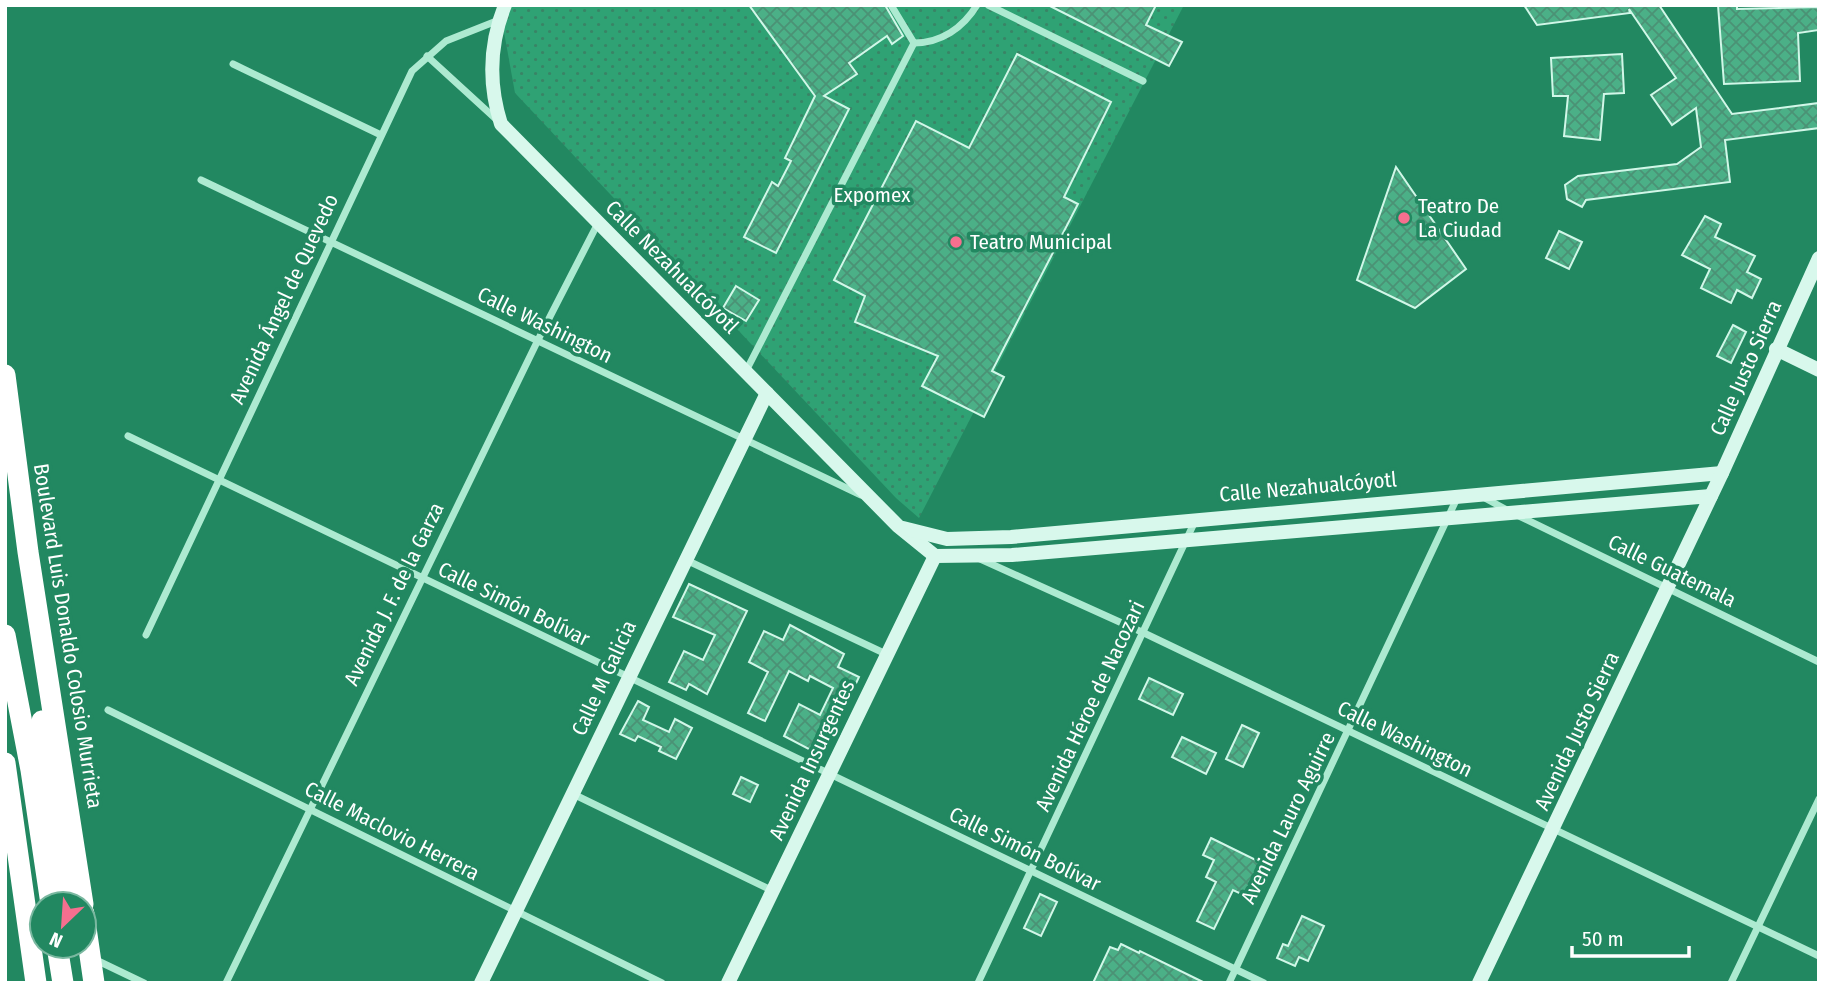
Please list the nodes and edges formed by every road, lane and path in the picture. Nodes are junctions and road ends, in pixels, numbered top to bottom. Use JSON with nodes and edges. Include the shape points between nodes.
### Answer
{"nodes":[{"id":1,"x":891,"y":5,"type":"edge"},
{"id":2,"x":977,"y":5,"type":"edge"},
{"id":3,"x":988,"y":5,"type":"edge"},
{"id":4,"x":502,"y":12,"type":"edge"},
{"id":5,"x":914,"y":43,"type":"junction"},
{"id":6,"x":426,"y":56,"type":"junction"},
{"id":7,"x":233,"y":64,"type":"dead end"},
{"id":8,"x":1143,"y":81,"type":"dead end"},
{"id":9,"x":501,"y":124,"type":"junction"},
{"id":10,"x":381,"y":135,"type":"junction"},
{"id":11,"x":201,"y":180,"type":"dead end"},
{"id":12,"x":598,"y":223,"type":"junction"},
{"id":13,"x":331,"y":242,"type":"junction"},
{"id":14,"x":1819,"y":258,"type":"edge"},
{"id":15,"x":538,"y":340,"type":"junction"},
{"id":16,"x":1776,"y":349,"type":"junction"},
{"id":17,"x":1819,"y":370,"type":"edge"},
{"id":18,"x":746,"y":371,"type":"junction"},
{"id":19,"x":5,"y":375,"type":"edge"},
{"id":20,"x":766,"y":393,"type":"junction"},
{"id":21,"x":128,"y":436,"type":"dead end"},
{"id":22,"x":743,"y":439,"type":"junction"},
{"id":23,"x":1722,"y":473,"type":"junction"},
{"id":24,"x":219,"y":479,"type":"junction"},
{"id":25,"x":1477,"y":494,"type":"junction"},
{"id":26,"x":1458,"y":495,"type":"junction"},
{"id":27,"x":1711,"y":496,"type":"junction"},
{"id":28,"x":874,"y":502,"type":"junction"},
{"id":29,"x":1510,"y":512,"type":"junction"},
{"id":30,"x":1448,"y":516,"type":"junction"},
{"id":31,"x":1196,"y":519,"type":"junction"},
{"id":32,"x":898,"y":526,"type":"junction"},
{"id":33,"x":973,"y":539,"type":"junction"},
{"id":34,"x":1187,"y":540,"type":"junction"},
{"id":35,"x":28,"y":552,"type":"junction"},
{"id":36,"x":935,"y":556,"type":"junction"},
{"id":37,"x":974,"y":557,"type":"junction"},
{"id":38,"x":684,"y":559,"type":"junction"},
{"id":39,"x":422,"y":579,"type":"junction"},
{"id":40,"x":1668,"y":589,"type":"junction"},
{"id":41,"x":1144,"y":633,"type":"junction"},
{"id":42,"x":5,"y":635,"type":"edge"},
{"id":43,"x":146,"y":635,"type":"dead end"},
{"id":44,"x":886,"y":654,"type":"junction"},
{"id":45,"x":1819,"y":662,"type":"edge"},
{"id":46,"x":627,"y":678,"type":"junction"},
{"id":47,"x":108,"y":710,"type":"dead end"},
{"id":48,"x":1349,"y":732,"type":"junction"},
{"id":49,"x":5,"y":763,"type":"edge"},
{"id":50,"x":38,"y":768,"type":"junction"},
{"id":51,"x":829,"y":774,"type":"junction"},
{"id":52,"x":573,"y":794,"type":"junction"},
{"id":53,"x":1819,"y":799,"type":"edge"},
{"id":54,"x":309,"y":809,"type":"junction"},
{"id":55,"x":1554,"y":829,"type":"junction"},
{"id":56,"x":1031,"y":873,"type":"junction"},
{"id":57,"x":50,"y":890,"type":"edge"},
{"id":58,"x":63,"y":890,"type":"edge"},
{"id":59,"x":81,"y":890,"type":"edge"},
{"id":60,"x":773,"y":891,"type":"junction"},
{"id":61,"x":515,"y":912,"type":"junction"},
{"id":62,"x":1758,"y":926,"type":"junction"},
{"id":63,"x":1819,"y":956,"type":"edge"},
{"id":64,"x":59,"y":960,"type":"edge"},
{"id":65,"x":80,"y":960,"type":"edge"},
{"id":66,"x":84,"y":960,"type":"edge"},
{"id":67,"x":97,"y":960,"type":"edge"},
{"id":68,"x":1236,"y":969,"type":"junction"},
{"id":69,"x":36,"y":983,"type":"edge"},
{"id":70,"x":63,"y":983,"type":"edge"},
{"id":71,"x":78,"y":983,"type":"edge"},
{"id":72,"x":94,"y":983,"type":"edge"},
{"id":73,"x":144,"y":983,"type":"edge"},
{"id":74,"x":226,"y":983,"type":"edge"},
{"id":75,"x":481,"y":983,"type":"edge"},
{"id":76,"x":662,"y":983,"type":"edge"},
{"id":77,"x":728,"y":983,"type":"edge"},
{"id":78,"x":978,"y":983,"type":"edge"},
{"id":79,"x":1229,"y":983,"type":"edge"},
{"id":80,"x":1264,"y":983,"type":"edge"},
{"id":81,"x":1479,"y":983,"type":"edge"},
{"id":82,"x":1731,"y":983,"type":"edge"}],
"edges":[{"from":1,"to":5,"type":"street"},
{"from":2,"to":5,"type":"street","via":[[947,35]]},
{"from":3,"to":8,"type":"street"},
{"from":4,"to":6,"type":"street","name":"Avenida Ángel de Quevedo"},
{"from":4,"to":9,"type":"street","via":[[492,45],[491,81]]},
{"from":5,"to":18,"type":"street"},
{"from":6,"to":9,"type":"street"},
{"from":6,"to":10,"type":"street","name":"Avenida Ángel de Quevedo","via":[[412,71]]},
{"from":7,"to":10,"type":"street"},
{"from":9,"to":12,"type":"street","name":"Calle Nezahualcóyotl"},
{"from":10,"to":13,"type":"street","name":"Avenida Ángel de Quevedo"},
{"from":11,"to":13,"type":"street","name":"Calle Washington"},
{"from":12,"to":15,"type":"street","name":"Avenida J. F. de la Garza"},
{"from":12,"to":18,"type":"street","name":"Calle Nezahualcóyotl"},
{"from":13,"to":15,"type":"street","name":"Calle Washington"},
{"from":13,"to":24,"type":"street","name":"Avenida Ángel de Quevedo"},
{"from":14,"to":16,"type":"street","name":"Calle Justo Sierra"},
{"from":15,"to":22,"type":"street","name":"Calle Washington"},
{"from":15,"to":39,"type":"street","name":"Avenida J. F. de la Garza"},
{"from":16,"to":17,"type":"street"},
{"from":16,"to":23,"type":"street","name":"Calle Justo Sierra"},
{"from":18,"to":20,"type":"street","name":"Calle Nezahualcóyotl"},
{"from":19,"to":35,"type":"highway","name":"Boulevard Luis Donaldo Colosio Murrieta"},
{"from":20,"to":22,"type":"street","name":"Calle M Galicia"},
{"from":20,"to":28,"type":"street","name":"Calle Nezahualcóyotl"},
{"from":21,"to":24,"type":"street","name":"Calle Simón Bolívar"},
{"from":22,"to":28,"type":"street","name":"Calle Washington"},
{"from":22,"to":38,"type":"street","name":"Calle M Galicia"},
{"from":23,"to":25,"type":"street","name":"Calle Nezahualcóyotl"},
{"from":23,"to":27,"type":"street","name":"Calle Justo Sierra"},
{"from":24,"to":39,"type":"street","name":"Calle Simón Bolívar"},
{"from":24,"to":43,"type":"street","name":"Avenida Ángel de Quevedo"},
{"from":25,"to":26,"type":"street","name":"Calle Nezahualcóyotl"},
{"from":25,"to":29,"type":"street","name":"Calle Guatemala"},
{"from":26,"to":30,"type":"street","name":"Avenida Lauro Aguirre"},
{"from":26,"to":31,"type":"street","name":"Calle Nezahualcóyotl"},
{"from":27,"to":29,"type":"street","name":"Calle Nezahualcóyotl"},
{"from":27,"to":40,"type":"street","name":"Avenida Justo Sierra"},
{"from":28,"to":32,"type":"street","name":"Calle Nezahualcóyotl"},
{"from":29,"to":30,"type":"street","name":"Calle Nezahualcóyotl"},
{"from":29,"to":40,"type":"street","name":"Calle Guatemala"},
{"from":30,"to":34,"type":"street","name":"Calle Nezahualcóyotl"},
{"from":30,"to":48,"type":"street","name":"Avenida Lauro Aguirre"},
{"from":31,"to":33,"type":"street","name":"Calle Nezahualcóyotl"},
{"from":31,"to":34,"type":"street","name":"Avenida Héroe de Nacozari"},
{"from":32,"to":33,"type":"street","name":"Calle Nezahualcóyotl","via":[[947,539]]},
{"from":32,"to":36,"type":"street","name":"Calle Nezahualcóyotl"},
{"from":33,"to":36,"type":"street"},
{"from":34,"to":37,"type":"street","name":"Calle Nezahualcóyotl"},
{"from":34,"to":41,"type":"street","name":"Avenida Héroe de Nacozari"},
{"from":35,"to":50,"type":"highway"},
{"from":35,"to":59,"type":"highway","name":"Boulevard Luis Donaldo Colosio Murrieta"},
{"from":36,"to":37,"type":"street","name":"Calle Nezahualcóyotl"},
{"from":36,"to":44,"type":"street","name":"Avenida Insurgentes"},
{"from":37,"to":41,"type":"street","name":"Calle Washington"},
{"from":38,"to":44,"type":"street"},
{"from":38,"to":46,"type":"street","name":"Calle M Galicia"},
{"from":39,"to":46,"type":"street","name":"Calle Simón Bolívar"},
{"from":39,"to":54,"type":"street","name":"Avenida J. F. de la Garza"},
{"from":40,"to":45,"type":"street","name":"Calle Guatemala"},
{"from":40,"to":55,"type":"street","name":"Avenida Justo Sierra"},
{"from":41,"to":48,"type":"street","name":"Calle Washington"},
{"from":41,"to":56,"type":"street","name":"Avenida Héroe de Nacozari"},
{"from":42,"to":50,"type":"highway"},
{"from":44,"to":51,"type":"street","name":"Avenida Insurgentes"},
{"from":46,"to":51,"type":"street","name":"Calle Simón Bolívar"},
{"from":46,"to":52,"type":"street","name":"Calle M Galicia"},
{"from":47,"to":54,"type":"street","name":"Calle Maclovio Herrera"},
{"from":48,"to":55,"type":"street","name":"Calle Washington"},
{"from":48,"to":68,"type":"street","name":"Avenida Lauro Aguirre"},
{"from":49,"to":69,"type":"highway"},
{"from":50,"to":57,"type":"highway"},
{"from":50,"to":58,"type":"highway"},
{"from":51,"to":56,"type":"street","name":"Calle Simón Bolívar"},
{"from":51,"to":60,"type":"street","name":"Avenida Insurgentes"},
{"from":52,"to":60,"type":"street"},
{"from":52,"to":61,"type":"street","name":"Calle M Galicia"},
{"from":53,"to":62,"type":"street"},
{"from":54,"to":61,"type":"street","name":"Calle Maclovio Herrera"},
{"from":54,"to":74,"type":"street","name":"Avenida J. F. de la Garza"},
{"from":55,"to":62,"type":"street","name":"Calle Washington"},
{"from":55,"to":81,"type":"street","name":"Avenida Justo Sierra"},
{"from":56,"to":68,"type":"street","name":"Calle Simón Bolívar"},
{"from":56,"to":78,"type":"street","name":"Avenida Héroe de Nacozari"},
{"from":60,"to":77,"type":"street","name":"Avenida Insurgentes"},
{"from":61,"to":75,"type":"street","name":"Calle M Galicia"},
{"from":61,"to":76,"type":"street","name":"Calle Maclovio Herrera"},
{"from":62,"to":63,"type":"street","name":"Calle Washington"},
{"from":62,"to":82,"type":"street"},
{"from":64,"to":70,"type":"highway"},
{"from":65,"to":71,"type":"highway"},
{"from":66,"to":72,"type":"highway"},
{"from":67,"to":73,"type":"street"},
{"from":68,"to":79,"type":"street","name":"Avenida Lauro Aguirre"},
{"from":68,"to":80,"type":"street","name":"Calle Simón Bolívar"}]}
